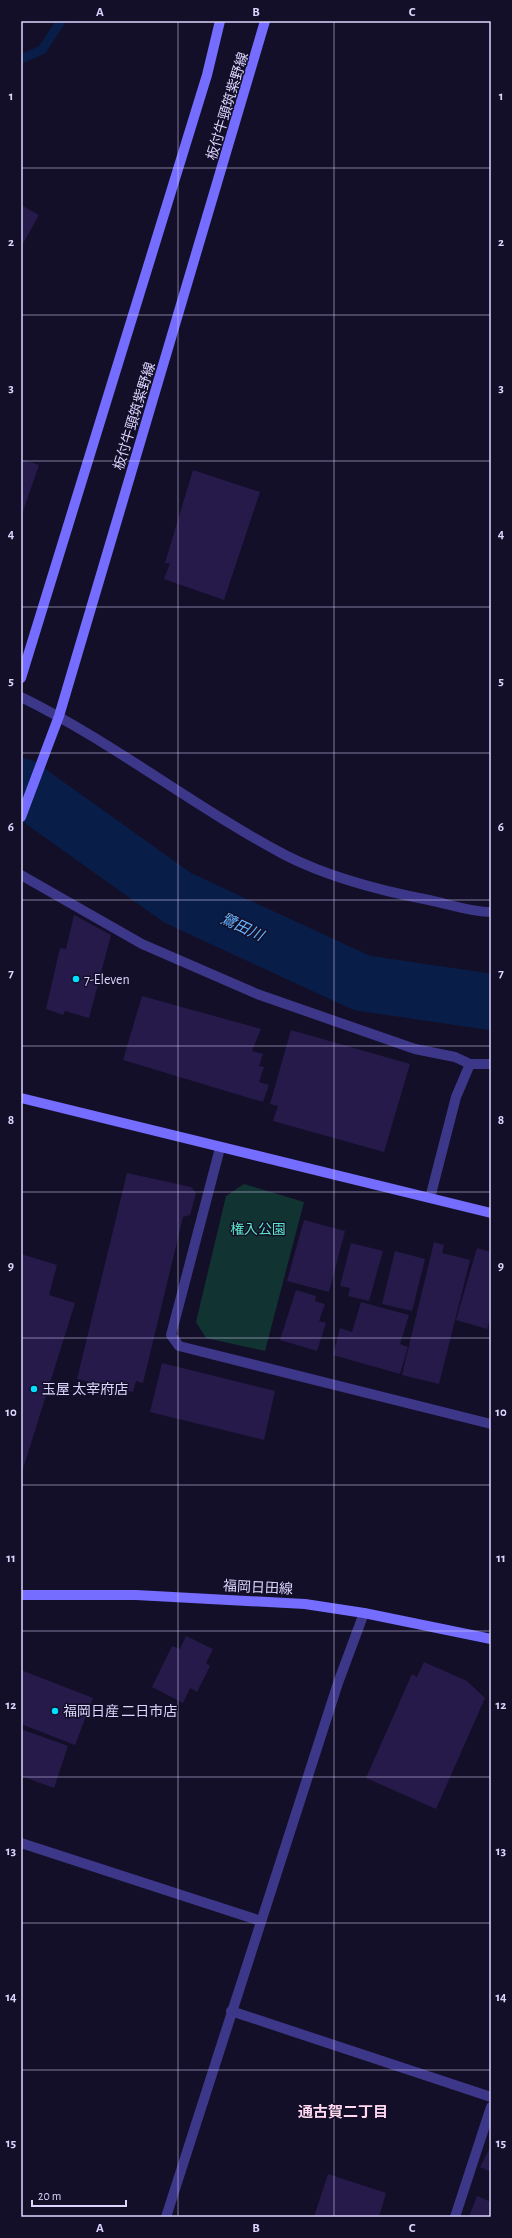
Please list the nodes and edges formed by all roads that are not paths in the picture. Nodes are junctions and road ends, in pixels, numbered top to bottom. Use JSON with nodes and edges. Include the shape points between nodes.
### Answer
{"nodes":[{"id":1,"x":220,"y":21,"type":"edge"},
{"id":2,"x":265,"y":21,"type":"edge"},
{"id":3,"x":21,"y":678,"type":"edge"},
{"id":4,"x":21,"y":697,"type":"edge"},
{"id":5,"x":59,"y":716,"type":"junction"},
{"id":6,"x":21,"y":817,"type":"edge"},
{"id":7,"x":21,"y":875,"type":"edge"},
{"id":8,"x":491,"y":912,"type":"edge"},
{"id":9,"x":470,"y":1064,"type":"junction"},
{"id":10,"x":491,"y":1064,"type":"edge"},
{"id":11,"x":21,"y":1098,"type":"edge"},
{"id":12,"x":220,"y":1148,"type":"junction"},
{"id":13,"x":430,"y":1198,"type":"junction"},
{"id":14,"x":491,"y":1214,"type":"edge"},
{"id":15,"x":491,"y":1424,"type":"edge"},
{"id":16,"x":21,"y":1595,"type":"edge"},
{"id":17,"x":364,"y":1612,"type":"junction"},
{"id":18,"x":491,"y":1639,"type":"edge"},
{"id":19,"x":21,"y":1843,"type":"edge"},
{"id":20,"x":261,"y":1921,"type":"junction"},
{"id":21,"x":231,"y":2012,"type":"junction"},
{"id":22,"x":491,"y":2097,"type":"edge"},
{"id":23,"x":491,"y":2107,"type":"edge"},
{"id":24,"x":166,"y":2217,"type":"edge"},
{"id":25,"x":455,"y":2217,"type":"edge"}],
"edges":[{"from":1,"to":3,"type":"main road","name":"板付牛頸筑紫野線","via":[[207,75]]},
{"from":2,"to":5,"type":"main road","name":"板付牛頸筑紫野線"},
{"from":4,"to":5,"type":"street"},
{"from":5,"to":6,"type":"main road","name":"板付牛頸筑紫野線"},
{"from":5,"to":8,"type":"street","via":[[167,785],[286,855],[347,880],[404,896]]},
{"from":7,"to":9,"type":"street","via":[[142,944],[257,994],[415,1049],[454,1057]]},
{"from":9,"to":10,"type":"street"},
{"from":9,"to":13,"type":"street","via":[[456,1097]]},
{"from":11,"to":12,"type":"main road"},
{"from":12,"to":13,"type":"main road"},
{"from":12,"to":15,"type":"street","via":[[171,1335],[179,1346]]},
{"from":13,"to":14,"type":"main road"},
{"from":16,"to":17,"type":"main road","name":"福岡日田線","via":[[136,1595],[305,1604]]},
{"from":17,"to":18,"type":"main road","name":"福岡日田線"},
{"from":17,"to":20,"type":"street","via":[[338,1683]]},
{"from":19,"to":20,"type":"street"},
{"from":20,"to":21,"type":"street"},
{"from":21,"to":22,"type":"street"},
{"from":21,"to":24,"type":"street"},
{"from":23,"to":25,"type":"street"}]}
